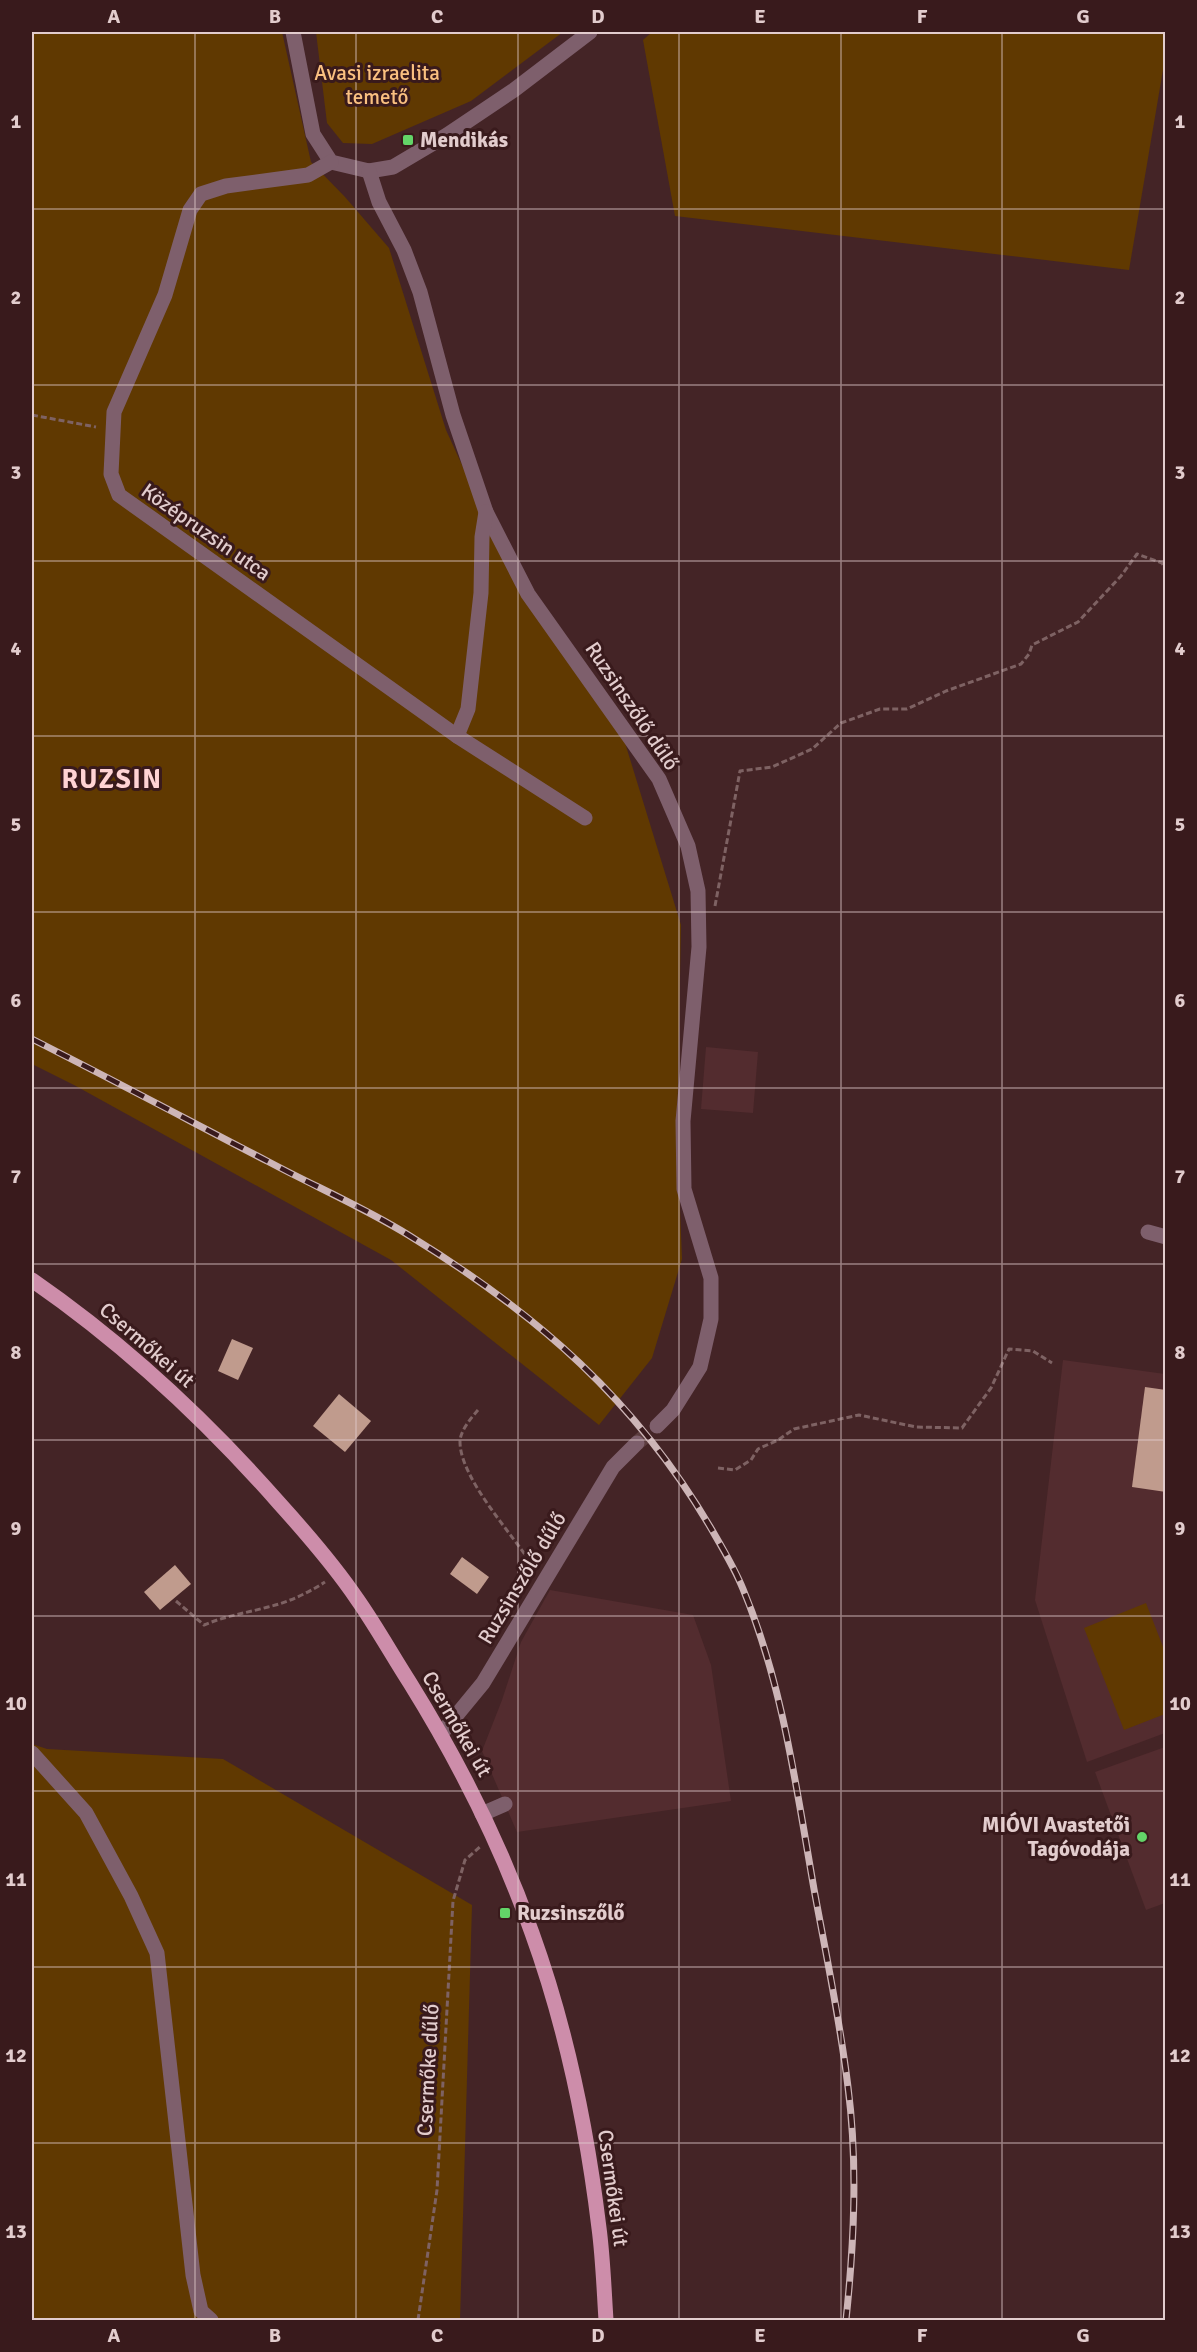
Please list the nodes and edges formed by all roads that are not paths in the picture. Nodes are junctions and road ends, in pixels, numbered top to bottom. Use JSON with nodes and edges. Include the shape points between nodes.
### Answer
{"nodes":[{"id":1,"x":293,"y":32,"type":"edge"},
{"id":2,"x":590,"y":32,"type":"edge"},
{"id":3,"x":331,"y":162,"type":"junction"},
{"id":4,"x":369,"y":171,"type":"junction"},
{"id":5,"x":486,"y":512,"type":"junction"},
{"id":6,"x":457,"y":736,"type":"junction"},
{"id":7,"x":585,"y":818,"type":"dead end"},
{"id":8,"x":1148,"y":1232,"type":"dead end"},
{"id":9,"x":1166,"y":1237,"type":"edge"},
{"id":10,"x":32,"y":1280,"type":"edge"},
{"id":11,"x":657,"y":1426,"type":"tunnel mouth"},
{"id":12,"x":637,"y":1443,"type":"tunnel mouth"},
{"id":13,"x":441,"y":1734,"type":"junction"},
{"id":14,"x":32,"y":1753,"type":"edge"},
{"id":15,"x":505,"y":1804,"type":"dead end"},
{"id":16,"x":482,"y":1814,"type":"junction"},
{"id":17,"x":211,"y":2320,"type":"edge"},
{"id":18,"x":606,"y":2320,"type":"edge"}],
"edges":[{"from":1,"to":3,"type":"street","via":[[313,134]]},
{"from":2,"to":4,"type":"street","via":[[447,135],[393,167]]},
{"from":3,"to":4,"type":"street"},
{"from":3,"to":6,"type":"street","name":"Középruzsin utca","via":[[308,175],[226,186],[201,194],[190,210],[165,295],[114,412],[111,474],[119,495]]},
{"from":4,"to":5,"type":"street","name":"Ruzsinszőlő dűlő","via":[[420,292],[453,416]]},
{"from":5,"to":6,"type":"street","via":[[468,709]]},
{"from":5,"to":11,"type":"street","name":"Ruzsinszőlő dűlő","via":[[528,594],[659,779],[688,846],[698,891],[699,947],[682,1121],[684,1189],[711,1278],[711,1319],[700,1367],[673,1410]]},
{"from":6,"to":7,"type":"street","name":"Középruzsin utca"},
{"from":8,"to":9,"type":"street"},
{"from":10,"to":13,"type":"main road","name":"Csermőkei út","via":[[138,1361],[223,1441],[294,1519],[373,1623]]},
{"from":12,"to":13,"type":"street","name":"Ruzsinszőlő dűlő","via":[[613,1467],[483,1683]]},
{"from":13,"to":16,"type":"main road","name":"Csermőkei út"},
{"from":14,"to":17,"type":"street","via":[[86,1813],[157,1953],[193,2275],[201,2311]]},
{"from":15,"to":16,"type":"street"},
{"from":16,"to":18,"type":"main road","name":"Csermőkei út","via":[[532,1933],[556,2010],[575,2088],[600,2230]]}]}
